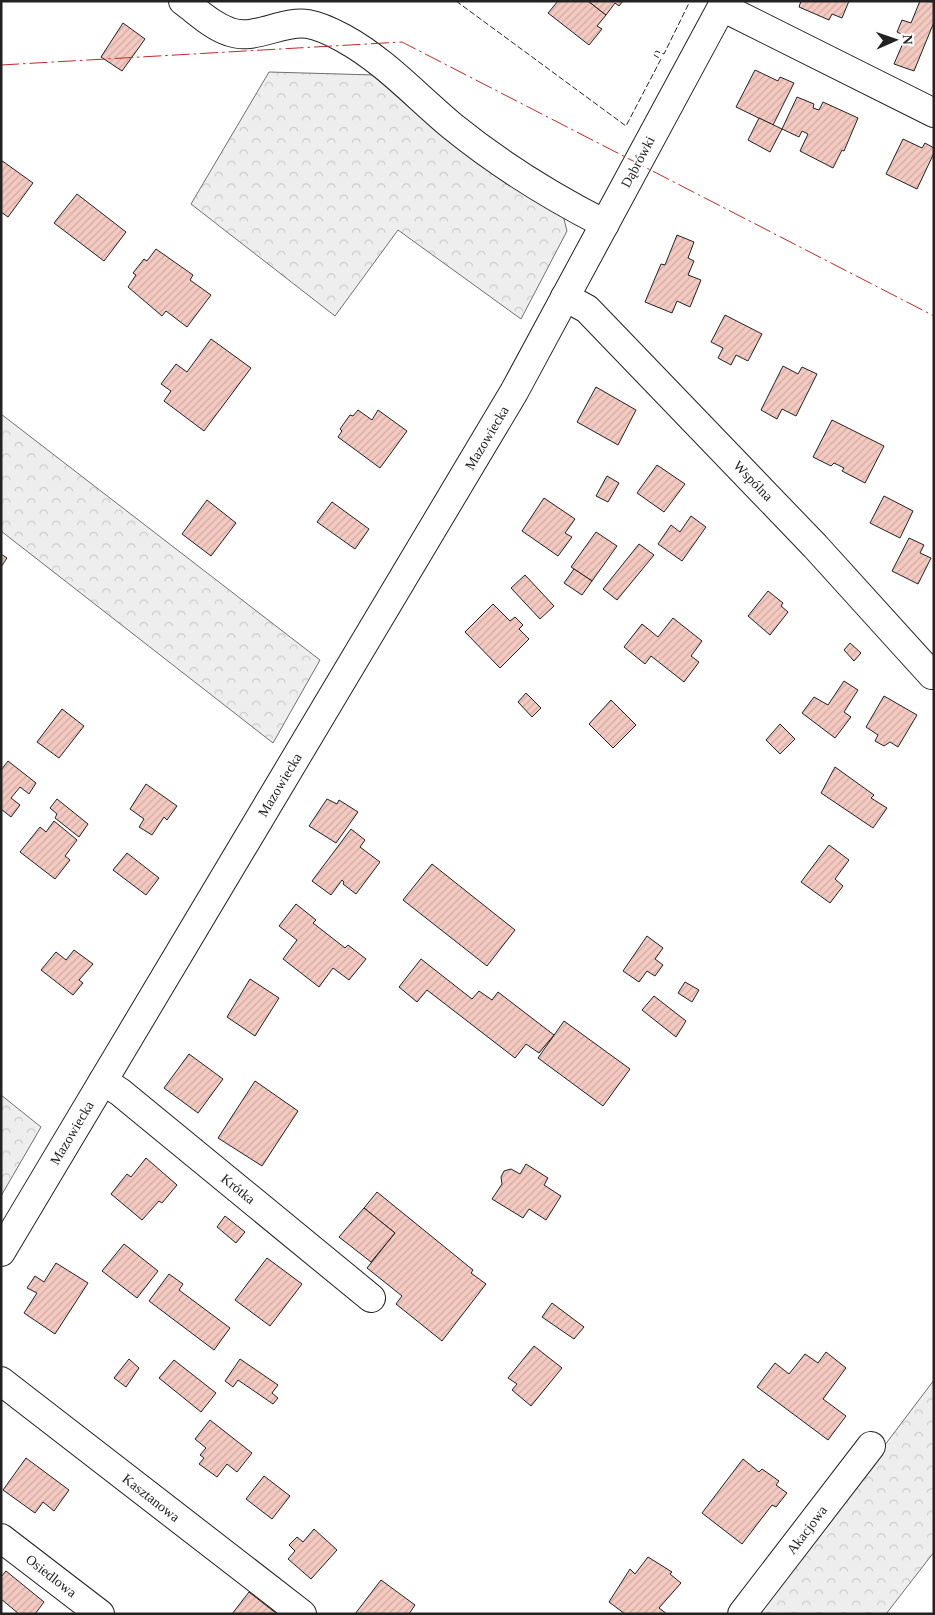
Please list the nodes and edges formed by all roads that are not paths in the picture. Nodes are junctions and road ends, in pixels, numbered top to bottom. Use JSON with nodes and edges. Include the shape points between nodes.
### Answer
{"nodes":[{"id":1,"x":182,"y":1,"type":"edge"},
{"id":2,"x":723,"y":4,"type":"edge"},
{"id":3,"x":934,"y":113,"type":"edge"},
{"id":4,"x":605,"y":224,"type":"junction"},
{"id":5,"x":561,"y":307,"type":"junction"},
{"id":6,"x":932,"y":675,"type":"dead end"},
{"id":7,"x":103,"y":1081,"type":"junction"},
{"id":8,"x":1,"y":1252,"type":"edge"},
{"id":9,"x":371,"y":1298,"type":"dead end"},
{"id":10,"x":1,"y":1381,"type":"edge"},
{"id":11,"x":871,"y":1446,"type":"dead end"},
{"id":12,"x":1,"y":1538,"type":"edge"},
{"id":13,"x":100,"y":1614,"type":"edge"},
{"id":14,"x":302,"y":1614,"type":"edge"},
{"id":15,"x":742,"y":1614,"type":"edge"}],
"edges":[{"from":1,"to":4,"type":"street","via":[[215,26],[231,33],[245,35],[307,24],[344,38],[384,66],[452,126],[516,174]]},
{"from":2,"to":3,"type":"street","name":"Dąbrówki"},
{"from":2,"to":4,"type":"street","name":"Dąbrówki"},
{"from":4,"to":5,"type":"street","name":"Dąbrówki"},
{"from":5,"to":6,"type":"street","name":"Wspólna","via":[[587,309],[815,546]]},
{"from":5,"to":7,"type":"street","name":"Mazowiecka","via":[[485,442]]},
{"from":7,"to":8,"type":"street","name":"Mazowiecka"},
{"from":7,"to":9,"type":"street","name":"Krótka"},
{"from":10,"to":14,"type":"street","name":"Kasztanowa"},
{"from":11,"to":15,"type":"street","name":"Akacjowa"},
{"from":12,"to":13,"type":"street","name":"Osiedlowa"}]}
